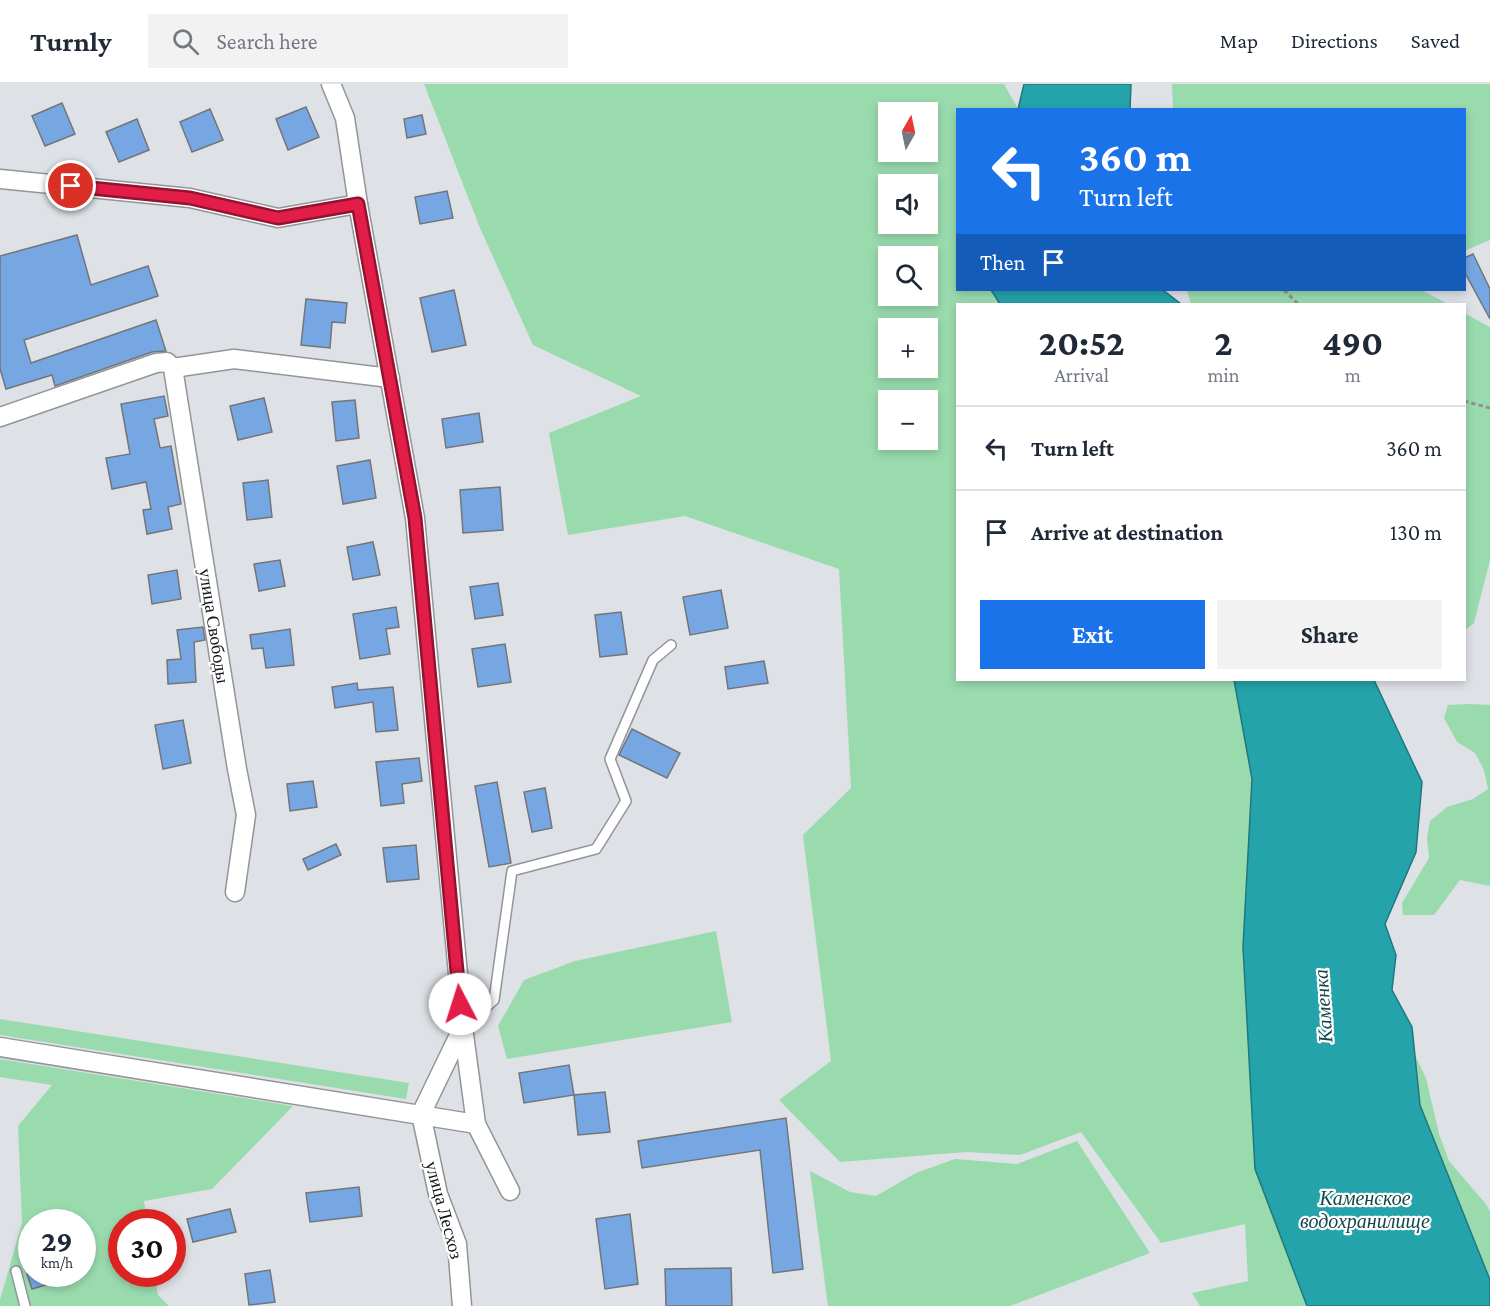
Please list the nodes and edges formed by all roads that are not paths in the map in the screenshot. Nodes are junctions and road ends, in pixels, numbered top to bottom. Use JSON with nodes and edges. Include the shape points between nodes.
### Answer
{"nodes":[{"id":1,"x":331,"y":84,"type":"edge"},
{"id":2,"x":0,"y":178,"type":"edge"},
{"id":3,"x":358,"y":204,"type":"junction"},
{"id":4,"x":170,"y":365,"type":"junction"},
{"id":5,"x":390,"y":378,"type":"junction"},
{"id":6,"x":0,"y":417,"type":"edge"},
{"id":7,"x":671,"y":645,"type":"dead end"},
{"id":8,"x":235,"y":892,"type":"dead end"},
{"id":9,"x":463,"y":1027,"type":"junction"},
{"id":10,"x":0,"y":1047,"type":"edge"},
{"id":11,"x":421,"y":1114,"type":"junction"},
{"id":12,"x":476,"y":1124,"type":"junction"},
{"id":13,"x":510,"y":1191,"type":"dead end"},
{"id":14,"x":16,"y":1271,"type":"dead end"},
{"id":15,"x":25,"y":1306,"type":"edge"},
{"id":16,"x":462,"y":1306,"type":"edge"}],
"edges":[{"from":1,"to":3,"type":"street","via":[[345,118]]},
{"from":2,"to":3,"type":"street","via":[[190,198],[278,218]]},
{"from":3,"to":5,"type":"street"},
{"from":4,"to":5,"type":"street","via":[[234,359]]},
{"from":4,"to":6,"type":"street","via":[[156,363]]},
{"from":4,"to":8,"type":"street","name":"улица Свободы","via":[[246,815]]},
{"from":5,"to":9,"type":"street","via":[[415,518]]},
{"from":7,"to":9,"type":"lane","via":[[653,660],[610,759],[626,801],[596,849],[512,871],[494,1000]]},
{"from":9,"to":11,"type":"street"},
{"from":9,"to":12,"type":"street"},
{"from":10,"to":11,"type":"street"},
{"from":11,"to":12,"type":"street"},
{"from":11,"to":16,"type":"street","name":"улица Лесхоз","via":[[438,1194],[457,1244]]},
{"from":12,"to":13,"type":"street"},
{"from":14,"to":15,"type":"lane"}]}
